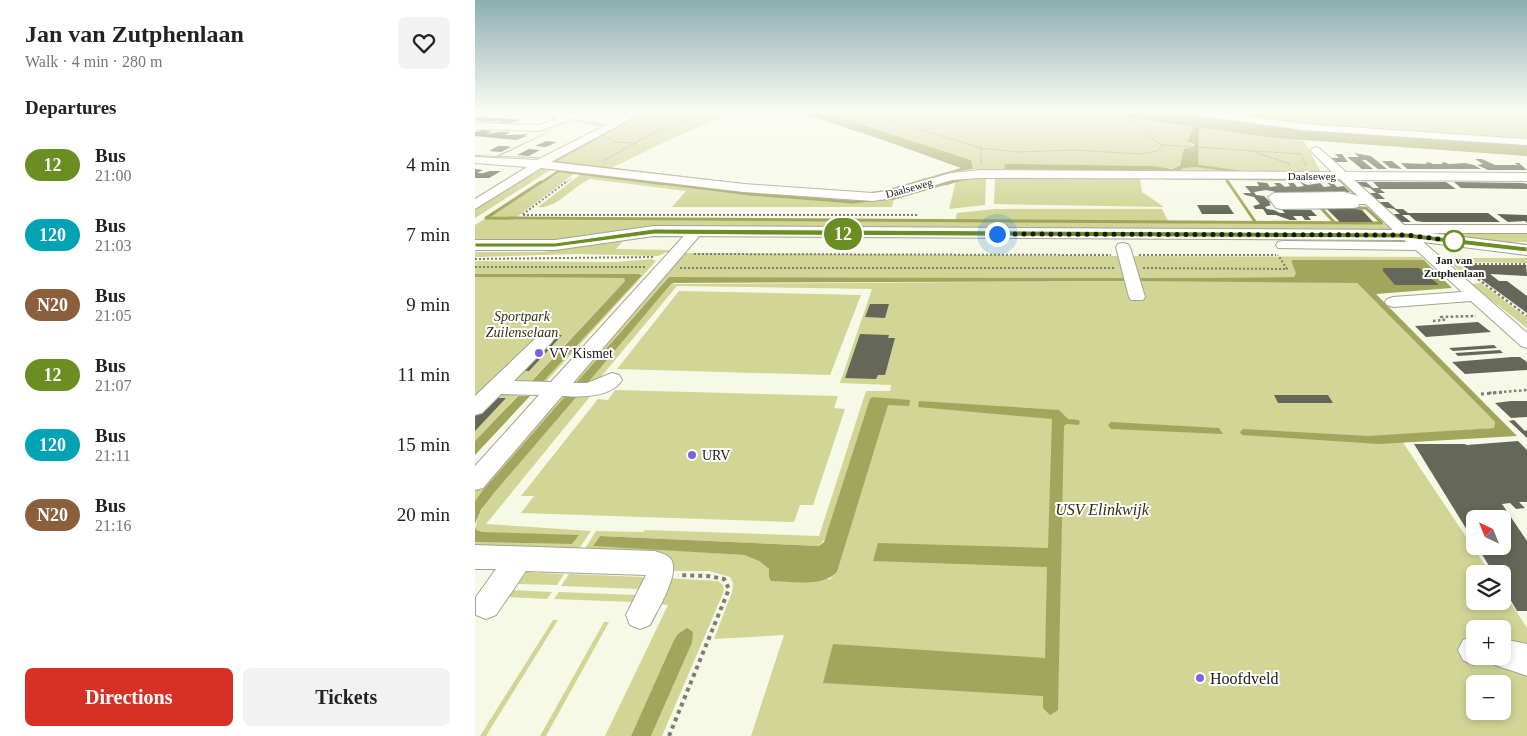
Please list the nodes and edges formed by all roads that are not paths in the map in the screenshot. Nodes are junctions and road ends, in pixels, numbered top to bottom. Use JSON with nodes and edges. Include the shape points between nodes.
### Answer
{"nodes":[{"id":1,"x":564,"y":145,"type":"edge"},
{"id":2,"x":1315,"y":150,"type":"dead end"},
{"id":3,"x":550,"y":152,"type":"junction"},
{"id":4,"x":479,"y":155,"type":"edge"},
{"id":5,"x":1311,"y":173,"type":"joint"},
{"id":6,"x":1343,"y":176,"type":"junction"},
{"id":7,"x":1527,"y":177,"type":"edge"},
{"id":8,"x":1350,"y":200,"type":"junction"},
{"id":9,"x":1370,"y":200,"type":"junction"},
{"id":10,"x":475,"y":205,"type":"edge"},
{"id":11,"x":1527,"y":229,"type":"edge"},
{"id":12,"x":694,"y":233,"type":"junction"},
{"id":13,"x":1408,"y":237,"type":"junction"},
{"id":14,"x":475,"y":245,"type":"edge"},
{"id":15,"x":475,"y":250,"type":"edge"},
{"id":16,"x":1280,"y":250,"type":"road end"},
{"id":17,"x":1527,"y":250,"type":"edge"},
{"id":18,"x":1125,"y":257,"type":"road end"},
{"id":19,"x":1474,"y":296,"type":"junction"},
{"id":20,"x":1137,"y":297,"type":"dead end"},
{"id":21,"x":1393,"y":302,"type":"dead end"},
{"id":22,"x":1524,"y":338,"type":"edge"},
{"id":23,"x":545,"y":339,"type":"dead end"},
{"id":24,"x":612,"y":380,"type":"dead end"},
{"id":25,"x":496,"y":387,"type":"junction"},
{"id":26,"x":559,"y":388,"type":"junction"},
{"id":27,"x":475,"y":408,"type":"edge"},
{"id":28,"x":475,"y":482,"type":"edge"},
{"id":29,"x":475,"y":557,"type":"edge"},
{"id":30,"x":520,"y":558,"type":"junction"},
{"id":31,"x":486,"y":606,"type":"dead end"},
{"id":32,"x":640,"y":615,"type":"dead end"},
{"id":33,"x":1511,"y":655,"type":"edge"},
{"id":34,"x":1527,"y":661,"type":"edge"}],
"edges":[{"from":1,"to":3,"type":"street"},
{"from":2,"to":6,"type":"street","name":"Daalseweg"},
{"from":3,"to":4,"type":"street","name":"Daalseweg"},
{"from":3,"to":5,"type":"street","name":"Daalseweg","via":[[583,170],[744,188],[873,197],[951,177],[980,174]]},
{"from":3,"to":10,"type":"street"},
{"from":5,"to":6,"type":"street","name":"Daalseweg"},
{"from":6,"to":7,"type":"street","name":"Daalseweg"},
{"from":6,"to":9,"type":"street"},
{"from":8,"to":8,"type":"street","via":[[1353,204],[1281,205],[1275,197],[1344,196]]},
{"from":8,"to":9,"type":"street"},
{"from":9,"to":13,"type":"street"},
{"from":11,"to":13,"type":"street"},
{"from":12,"to":13,"type":"main road"},
{"from":12,"to":14,"type":"main road","via":[[654,232],[555,245]]},
{"from":12,"to":15,"type":"main road","via":[[636,237],[566,249]]},
{"from":12,"to":26,"type":"street"},
{"from":13,"to":16,"type":"street"},
{"from":13,"to":17,"type":"main road"},
{"from":13,"to":19,"type":"street"},
{"from":18,"to":20,"type":"street"},
{"from":19,"to":21,"type":"street"},
{"from":19,"to":22,"type":"street"},
{"from":23,"to":25,"type":"street"},
{"from":24,"to":26,"type":"street","via":[[589,390]]},
{"from":25,"to":26,"type":"street"},
{"from":25,"to":27,"type":"street"},
{"from":26,"to":28,"type":"street"},
{"from":29,"to":30,"type":"street"},
{"from":30,"to":31,"type":"street"},
{"from":30,"to":32,"type":"street","via":[[655,564],[661,567],[659,578]]},
{"from":33,"to":34,"type":"street","via":[[1521,656]]}]}
